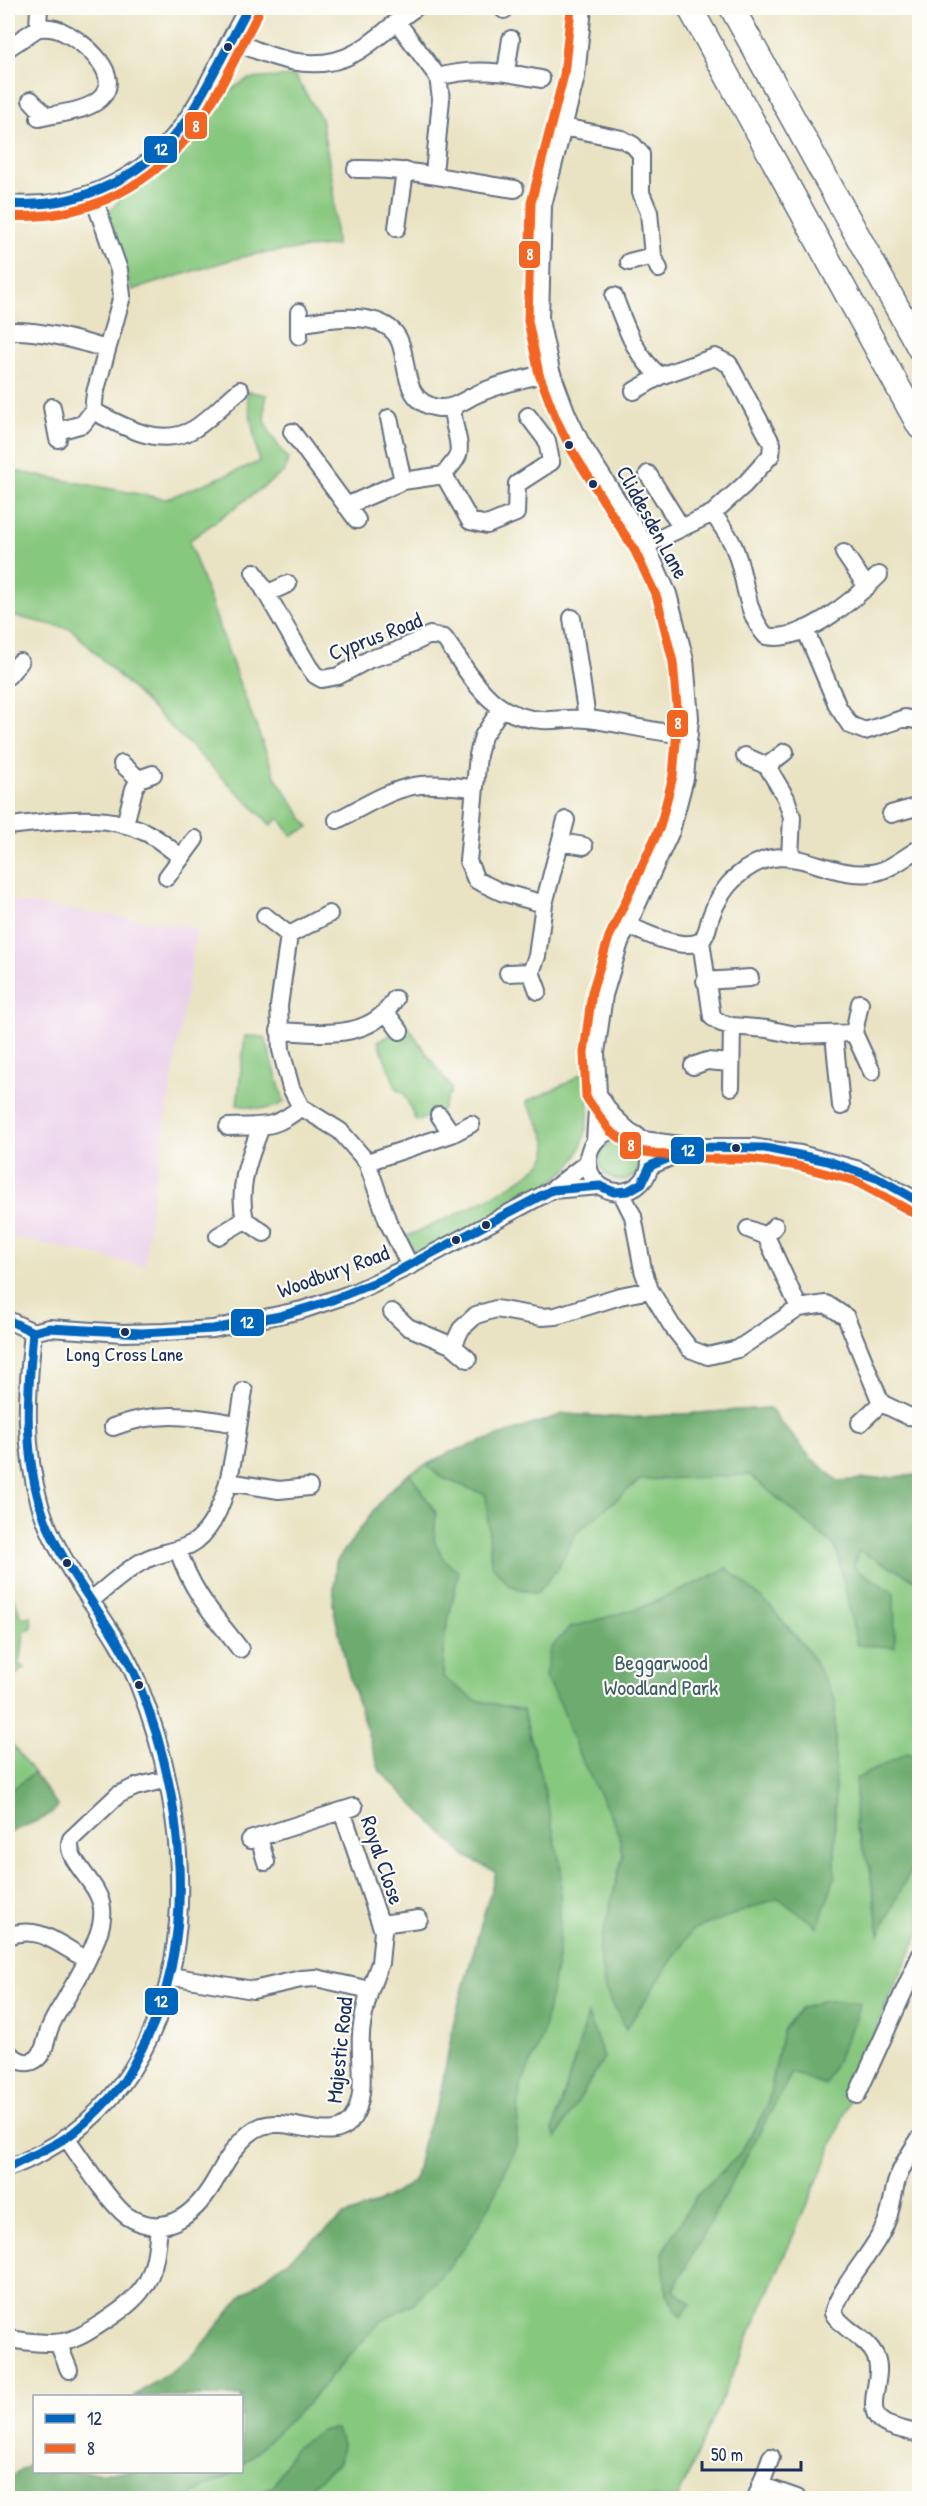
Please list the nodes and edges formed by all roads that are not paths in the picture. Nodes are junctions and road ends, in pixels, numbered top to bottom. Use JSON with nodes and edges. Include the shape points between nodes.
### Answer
{"nodes":[{"id":1,"x":39,"y":8,"type":"edge"},
{"id":2,"x":248,"y":8,"type":"edge"},
{"id":3,"x":415,"y":8,"type":"edge"},
{"id":4,"x":583,"y":8,"type":"edge"},
{"id":5,"x":690,"y":8,"type":"edge"},
{"id":6,"x":732,"y":8,"type":"edge"},
{"id":7,"x":397,"y":22,"type":"junction"},
{"id":8,"x":38,"y":28,"type":"junction"},
{"id":9,"x":231,"y":39,"type":"junction"},
{"id":10,"x":511,"y":39,"type":"dead end"},
{"id":11,"x":8,"y":48,"type":"edge"},
{"id":12,"x":506,"y":72,"type":"junction"},
{"id":13,"x":438,"y":77,"type":"junction"},
{"id":14,"x":541,"y":79,"type":"dead end"},
{"id":15,"x":31,"y":100,"type":"dead end"},
{"id":16,"x":564,"y":127,"type":"junction"},
{"id":17,"x":356,"y":169,"type":"dead end"},
{"id":18,"x":405,"y":171,"type":"junction"},
{"id":19,"x":434,"y":174,"type":"junction"},
{"id":20,"x":515,"y":189,"type":"dead end"},
{"id":21,"x":92,"y":193,"type":"junction"},
{"id":22,"x":8,"y":204,"type":"edge"},
{"id":23,"x":397,"y":228,"type":"dead end"},
{"id":24,"x":629,"y":262,"type":"dead end"},
{"id":25,"x":614,"y":296,"type":"dead end"},
{"id":26,"x":299,"y":324,"type":"dead end"},
{"id":27,"x":8,"y":332,"type":"edge"},
{"id":28,"x":106,"y":349,"type":"junction"},
{"id":29,"x":920,"y":349,"type":"edge"},
{"id":30,"x":551,"y":371,"type":"junction"},
{"id":31,"x":660,"y":376,"type":"junction"},
{"id":32,"x":240,"y":390,"type":"dead end"},
{"id":33,"x":634,"y":391,"type":"dead end"},
{"id":34,"x":52,"y":407,"type":"dead end"},
{"id":35,"x":453,"y":407,"type":"junction"},
{"id":36,"x":93,"y":411,"type":"junction"},
{"id":37,"x":528,"y":416,"type":"dead end"},
{"id":38,"x":389,"y":418,"type":"dead end"},
{"id":39,"x":920,"y":427,"type":"edge"},
{"id":40,"x":292,"y":432,"type":"dead end"},
{"id":41,"x":648,"y":474,"type":"dead end"},
{"id":42,"x":444,"y":475,"type":"junction"},
{"id":43,"x":403,"y":481,"type":"junction"},
{"id":44,"x":346,"y":506,"type":"junction"},
{"id":45,"x":713,"y":513,"type":"junction"},
{"id":46,"x":357,"y":520,"type":"dead end"},
{"id":47,"x":681,"y":527,"type":"junction"},
{"id":48,"x":646,"y":545,"type":"junction"},
{"id":49,"x":844,"y":553,"type":"dead end"},
{"id":50,"x":254,"y":572,"type":"dead end"},
{"id":51,"x":879,"y":575,"type":"dead end"},
{"id":52,"x":288,"y":584,"type":"dead end"},
{"id":53,"x":867,"y":587,"type":"junction"},
{"id":54,"x":268,"y":593,"type":"junction"},
{"id":55,"x":572,"y":618,"type":"dead end"},
{"id":56,"x":805,"y":630,"type":"junction"},
{"id":57,"x":501,"y":709,"type":"junction"},
{"id":58,"x":587,"y":718,"type":"junction"},
{"id":59,"x":920,"y":721,"type":"edge"},
{"id":60,"x":689,"y":735,"type":"junction"},
{"id":61,"x":785,"y":753,"type":"dead end"},
{"id":62,"x":745,"y":756,"type":"dead end"},
{"id":63,"x":122,"y":764,"type":"dead end"},
{"id":64,"x":767,"y":766,"type":"junction"},
{"id":65,"x":474,"y":788,"type":"junction"},
{"id":66,"x":920,"y":806,"type":"edge"},
{"id":67,"x":891,"y":814,"type":"dead end"},
{"id":68,"x":337,"y":820,"type":"dead end"},
{"id":69,"x":566,"y":820,"type":"dead end"},
{"id":70,"x":126,"y":824,"type":"junction"},
{"id":71,"x":8,"y":826,"type":"edge"},
{"id":72,"x":195,"y":839,"type":"dead end"},
{"id":73,"x":561,"y":842,"type":"junction"},
{"id":74,"x":584,"y":846,"type":"dead end"},
{"id":75,"x":920,"y":848,"type":"edge"},
{"id":76,"x":182,"y":857,"type":"junction"},
{"id":77,"x":790,"y":857,"type":"junction"},
{"id":78,"x":167,"y":877,"type":"dead end"},
{"id":79,"x":544,"y":904,"type":"junction"},
{"id":80,"x":329,"y":914,"type":"dead end"},
{"id":81,"x":265,"y":916,"type":"dead end"},
{"id":82,"x":628,"y":925,"type":"junction"},
{"id":83,"x":289,"y":935,"type":"junction"},
{"id":84,"x":701,"y":941,"type":"junction"},
{"id":85,"x":531,"y":972,"type":"junction"},
{"id":86,"x":508,"y":973,"type":"dead end"},
{"id":87,"x":750,"y":978,"type":"dead end"},
{"id":88,"x":705,"y":981,"type":"junction"},
{"id":89,"x":538,"y":991,"type":"dead end"},
{"id":90,"x":860,"y":1003,"type":"dead end"},
{"id":91,"x":732,"y":1026,"type":"junction"},
{"id":92,"x":279,"y":1031,"type":"junction"},
{"id":93,"x":400,"y":1031,"type":"dead end"},
{"id":94,"x":854,"y":1033,"type":"junction"},
{"id":95,"x":834,"y":1034,"type":"junction"},
{"id":96,"x":730,"y":1063,"type":"junction"},
{"id":97,"x":693,"y":1066,"type":"dead end"},
{"id":98,"x":872,"y":1072,"type":"dead end"},
{"id":99,"x":731,"y":1087,"type":"dead end"},
{"id":100,"x":598,"y":1094,"type":"junction"},
{"id":101,"x":841,"y":1106,"type":"dead end"},
{"id":102,"x":301,"y":1107,"type":"junction"},
{"id":103,"x":439,"y":1115,"type":"dead end"},
{"id":104,"x":471,"y":1124,"type":"dead end"},
{"id":105,"x":228,"y":1127,"type":"dead end"},
{"id":106,"x":261,"y":1128,"type":"junction"},
{"id":107,"x":629,"y":1131,"type":"junction"},
{"id":108,"x":452,"y":1134,"type":"junction"},
{"id":109,"x":643,"y":1140,"type":"junction"},
{"id":110,"x":595,"y":1141,"type":"junction"},
{"id":111,"x":695,"y":1147,"type":"junction"},
{"id":112,"x":367,"y":1162,"type":"junction"},
{"id":113,"x":588,"y":1162,"type":"junction"},
{"id":114,"x":650,"y":1166,"type":"junction"},
{"id":115,"x":600,"y":1186,"type":"junction"},
{"id":116,"x":638,"y":1186,"type":"junction"},
{"id":117,"x":552,"y":1190,"type":"junction"},
{"id":118,"x":621,"y":1192,"type":"junction"},
{"id":119,"x":920,"y":1202,"type":"edge"},
{"id":120,"x":633,"y":1216,"type":"junction"},
{"id":121,"x":245,"y":1220,"type":"junction"},
{"id":122,"x":748,"y":1229,"type":"dead end"},
{"id":123,"x":264,"y":1233,"type":"dead end"},
{"id":124,"x":218,"y":1236,"type":"dead end"},
{"id":125,"x":410,"y":1266,"type":"junction"},
{"id":126,"x":650,"y":1290,"type":"junction"},
{"id":127,"x":799,"y":1308,"type":"junction"},
{"id":128,"x":392,"y":1312,"type":"dead end"},
{"id":129,"x":8,"y":1320,"type":"edge"},
{"id":130,"x":33,"y":1332,"type":"junction"},
{"id":131,"x":453,"y":1346,"type":"junction"},
{"id":132,"x":468,"y":1359,"type":"dead end"},
{"id":133,"x":244,"y":1391,"type":"dead end"},
{"id":134,"x":882,"y":1403,"type":"junction"},
{"id":135,"x":920,"y":1418,"type":"edge"},
{"id":136,"x":860,"y":1423,"type":"dead end"},
{"id":137,"x":237,"y":1424,"type":"junction"},
{"id":138,"x":113,"y":1427,"type":"dead end"},
{"id":139,"x":228,"y":1482,"type":"junction"},
{"id":140,"x":309,"y":1487,"type":"dead end"},
{"id":141,"x":178,"y":1550,"type":"junction"},
{"id":142,"x":90,"y":1600,"type":"junction"},
{"id":143,"x":240,"y":1649,"type":"dead end"},
{"id":144,"x":167,"y":1779,"type":"junction"},
{"id":145,"x":266,"y":1862,"type":"dead end"},
{"id":146,"x":419,"y":1919,"type":"dead end"},
{"id":147,"x":381,"y":1924,"type":"junction"},
{"id":148,"x":8,"y":1936,"type":"edge"},
{"id":149,"x":920,"y":1956,"type":"edge"},
{"id":150,"x":86,"y":1959,"type":"junction"},
{"id":151,"x":171,"y":1976,"type":"junction"},
{"id":152,"x":370,"y":1990,"type":"junction"},
{"id":153,"x":8,"y":2053,"type":"edge"},
{"id":154,"x":857,"y":2095,"type":"dead end"},
{"id":155,"x":66,"y":2137,"type":"junction"},
{"id":156,"x":920,"y":2138,"type":"edge"},
{"id":157,"x":8,"y":2168,"type":"edge"},
{"id":158,"x":159,"y":2225,"type":"junction"},
{"id":159,"x":8,"y":2339,"type":"edge"},
{"id":160,"x":58,"y":2343,"type":"junction"},
{"id":161,"x":69,"y":2370,"type":"dead end"},
{"id":162,"x":920,"y":2434,"type":"edge"},
{"id":163,"x":771,"y":2457,"type":"dead end"},
{"id":164,"x":758,"y":2492,"type":"edge"},
{"id":165,"x":797,"y":2499,"type":"edge"}],
"edges":[{"from":1,"to":8,"type":"street"},
{"from":2,"to":9,"type":"street"},
{"from":3,"to":7,"type":"street"},
{"from":4,"to":16,"type":"street","name":"Cliddesden Lane","via":[[576,77]]},
{"from":5,"to":39,"type":"highway"},
{"from":6,"to":29,"type":"highway"},
{"from":7,"to":9,"type":"street","via":[[356,52],[314,65]]},
{"from":7,"to":13,"type":"street"},
{"from":8,"to":11,"type":"street"},
{"from":8,"to":15,"type":"street","via":[[58,30],[76,39],[107,76],[105,94],[96,102],[42,117]]},
{"from":9,"to":21,"type":"street","via":[[202,97],[171,142],[136,172]]},
{"from":10,"to":12,"type":"street"},
{"from":12,"to":13,"type":"street","via":[[456,72]]},
{"from":12,"to":14,"type":"street"},
{"from":13,"to":19,"type":"street","via":[[441,99]]},
{"from":16,"to":24,"type":"street","via":[[622,140],[641,154],[641,193],[649,212],[656,262]]},
{"from":16,"to":30,"type":"street","name":"Cliddesden Lane","via":[[541,222],[540,320]]},
{"from":17,"to":18,"type":"street"},
{"from":18,"to":19,"type":"street"},
{"from":18,"to":23,"type":"street"},
{"from":19,"to":20,"type":"street"},
{"from":21,"to":22,"type":"street","via":[[63,202]]},
{"from":21,"to":28,"type":"street","via":[[119,270],[122,296]]},
{"from":25,"to":31,"type":"street","via":[[632,344]]},
{"from":26,"to":35,"type":"street","via":[[346,318],[383,324],[401,344],[407,381],[417,396],[430,405]]},
{"from":27,"to":28,"type":"street","via":[[30,330],[59,335]]},
{"from":28,"to":36,"type":"street"},
{"from":30,"to":35,"type":"street","via":[[501,384]]},
{"from":30,"to":48,"type":"street","name":"Cliddesden Lane","via":[[582,443]]},
{"from":31,"to":33,"type":"street"},
{"from":31,"to":45,"type":"street","via":[[715,357],[729,364],[772,444],[771,455]]},
{"from":32,"to":36,"type":"street","via":[[225,410],[194,429],[177,434],[138,433]]},
{"from":34,"to":36,"type":"street","via":[[58,435],[83,424]]},
{"from":35,"to":42,"type":"street","via":[[451,420],[458,455]]},
{"from":37,"to":42,"type":"street","via":[[547,441],[551,462],[518,484],[522,517],[487,525],[470,521]]},
{"from":38,"to":43,"type":"street"},
{"from":40,"to":44,"type":"street"},
{"from":41,"to":47,"type":"street"},
{"from":42,"to":43,"type":"street"},
{"from":43,"to":44,"type":"street"},
{"from":44,"to":46,"type":"street"},
{"from":45,"to":47,"type":"street"},
{"from":45,"to":56,"type":"street","via":[[733,546],[757,626],[774,638]]},
{"from":47,"to":48,"type":"street"},
{"from":48,"to":60,"type":"street","name":"Cliddesden Lane","via":[[676,621],[687,679]]},
{"from":49,"to":53,"type":"street"},
{"from":50,"to":54,"type":"street","name":"Cyprus Road"},
{"from":51,"to":53,"type":"street"},
{"from":52,"to":54,"type":"street"},
{"from":53,"to":56,"type":"street","via":[[853,601]]},
{"from":54,"to":57,"type":"street","name":"Cyprus Road","via":[[309,667],[322,679],[338,676],[370,659],[437,634],[444,638],[474,684]]},
{"from":55,"to":58,"type":"street","via":[[584,651]]},
{"from":56,"to":59,"type":"street","via":[[838,707],[850,725],[865,731],[905,718]]},
{"from":57,"to":58,"type":"street","name":"Cyprus Road","via":[[541,720]]},
{"from":57,"to":65,"type":"street","via":[[483,736]]},
{"from":58,"to":60,"type":"street","name":"Cyprus Road"},
{"from":60,"to":82,"type":"street","name":"Cliddesden Lane","via":[[685,778],[671,831]]},
{"from":61,"to":64,"type":"street"},
{"from":62,"to":64,"type":"street"},
{"from":63,"to":70,"type":"street","via":[[146,776],[134,789]]},
{"from":64,"to":77,"type":"street","via":[[792,817]]},
{"from":65,"to":68,"type":"street","via":[[437,785],[374,792]]},
{"from":65,"to":79,"type":"street","via":[[468,861],[476,880]]},
{"from":66,"to":67,"type":"street"},
{"from":69,"to":73,"type":"street"},
{"from":70,"to":71,"type":"street","via":[[74,820]]},
{"from":70,"to":76,"type":"street"},
{"from":72,"to":76,"type":"street"},
{"from":73,"to":74,"type":"street"},
{"from":73,"to":79,"type":"street"},
{"from":75,"to":77,"type":"street","via":[[872,873],[849,873]]},
{"from":76,"to":78,"type":"street"},
{"from":77,"to":84,"type":"street","via":[[764,860],[737,876],[714,907]]},
{"from":79,"to":85,"type":"street"},
{"from":80,"to":83,"type":"street"},
{"from":81,"to":83,"type":"street"},
{"from":82,"to":84,"type":"street","via":[[673,942],[690,945]]},
{"from":82,"to":100,"type":"street","name":"Cliddesden Lane","via":[[600,1014],[596,1053]]},
{"from":83,"to":92,"type":"street"},
{"from":84,"to":88,"type":"street"},
{"from":85,"to":86,"type":"street"},
{"from":85,"to":89,"type":"street"},
{"from":87,"to":88,"type":"street"},
{"from":88,"to":91,"type":"street","via":[[712,1017]]},
{"from":90,"to":94,"type":"street"},
{"from":91,"to":95,"type":"street","via":[[796,1035]]},
{"from":91,"to":96,"type":"street"},
{"from":92,"to":93,"type":"street","via":[[341,1033],[365,1026],[391,1007]]},
{"from":92,"to":102,"type":"street","via":[[285,1071]]},
{"from":94,"to":95,"type":"street"},
{"from":94,"to":98,"type":"street"},
{"from":95,"to":101,"type":"street"},
{"from":96,"to":97,"type":"street","via":[[707,1061]]},
{"from":96,"to":99,"type":"street"},
{"from":100,"to":107,"type":"street"},
{"from":100,"to":110,"type":"street","name":"Cliddesden Lane"},
{"from":102,"to":106,"type":"street"},
{"from":102,"to":112,"type":"street","via":[[340,1131]]},
{"from":103,"to":108,"type":"street"},
{"from":104,"to":108,"type":"street"},
{"from":105,"to":106,"type":"street"},
{"from":106,"to":121,"type":"street","via":[[242,1190]]},
{"from":107,"to":109,"type":"street"},
{"from":107,"to":110,"type":"street","via":[[609,1131]]},
{"from":108,"to":112,"type":"street"},
{"from":109,"to":111,"type":"street"},
{"from":109,"to":114,"type":"street","via":[[649,1149]]},
{"from":110,"to":113,"type":"street"},
{"from":111,"to":114,"type":"street"},
{"from":111,"to":119,"type":"street","via":[[765,1148],[828,1161],[879,1179]]},
{"from":112,"to":125,"type":"street","via":[[388,1222]]},
{"from":113,"to":115,"type":"street"},
{"from":113,"to":117,"type":"street","name":"Woodbury Road"},
{"from":114,"to":116,"type":"street"},
{"from":115,"to":117,"type":"street","name":"Woodbury Road"},
{"from":115,"to":118,"type":"street"},
{"from":116,"to":118,"type":"street"},
{"from":116,"to":120,"type":"street"},
{"from":117,"to":125,"type":"street","name":"Woodbury Road"},
{"from":118,"to":120,"type":"street"},
{"from":120,"to":126,"type":"street"},
{"from":121,"to":123,"type":"street"},
{"from":121,"to":124,"type":"street"},
{"from":122,"to":127,"type":"street","via":[[770,1231]]},
{"from":125,"to":130,"type":"street","name":"Woodbury Road","via":[[327,1302],[231,1326],[165,1332],[49,1328]]},
{"from":126,"to":127,"type":"street","via":[[690,1349],[708,1356],[738,1349]]},
{"from":126,"to":131,"type":"street","via":[[556,1316],[496,1309],[476,1315],[461,1329]]},
{"from":127,"to":134,"type":"street","via":[[826,1304],[846,1317]]},
{"from":128,"to":131,"type":"street","via":[[408,1328]]},
{"from":129,"to":130,"type":"street"},
{"from":130,"to":142,"type":"street","via":[[26,1408],[32,1470],[56,1545]]},
{"from":131,"to":132,"type":"street"},
{"from":133,"to":137,"type":"street"},
{"from":134,"to":135,"type":"street"},
{"from":134,"to":136,"type":"street"},
{"from":137,"to":138,"type":"street","via":[[170,1414],[137,1418]]},
{"from":137,"to":139,"type":"street"},
{"from":139,"to":140,"type":"street","via":[[279,1490]]},
{"from":139,"to":141,"type":"street","via":[[223,1501],[207,1529],[198,1540]]},
{"from":141,"to":142,"type":"street","via":[[144,1560]]},
{"from":141,"to":143,"type":"street","via":[[199,1597]]},
{"from":142,"to":144,"type":"street","via":[[138,1681]]},
{"from":144,"to":150,"type":"street","via":[[118,1795],[72,1839],[72,1856],[95,1887],[102,1908],[99,1932]]},
{"from":144,"to":151,"type":"street","via":[[179,1871]]},
{"from":145,"to":147,"type":"street","name":"Royal Close","via":[[255,1839],[348,1809]]},
{"from":146,"to":147,"type":"street","name":"Royal Close"},
{"from":147,"to":152,"type":"street","name":"Royal Close","via":[[382,1954]]},
{"from":148,"to":150,"type":"street","via":[[39,1933]]},
{"from":149,"to":154,"type":"street"},
{"from":150,"to":153,"type":"street","via":[[53,2020],[39,2057],[23,2062]]},
{"from":151,"to":152,"type":"street","name":"Majestic Road","via":[[253,1990],[301,1978]]},
{"from":151,"to":155,"type":"street","via":[[155,2028],[129,2076],[96,2114]]},
{"from":152,"to":158,"type":"street","name":"Majestic Road","via":[[362,2022],[358,2106],[347,2126],[334,2132],[280,2123],[260,2127],[231,2155],[193,2212]]},
{"from":155,"to":157,"type":"street"},
{"from":155,"to":158,"type":"street","via":[[123,2213],[140,2222]]},
{"from":156,"to":162,"type":"street","via":[[901,2171],[892,2210],[881,2234],[837,2299],[833,2313],[877,2358],[880,2369],[873,2408],[876,2418]]},
{"from":158,"to":160,"type":"street","via":[[153,2267],[142,2291],[86,2333]]},
{"from":159,"to":160,"type":"street"},
{"from":160,"to":161,"type":"street"},
{"from":163,"to":164,"type":"street"},
{"from":164,"to":165,"type":"street"}]}
